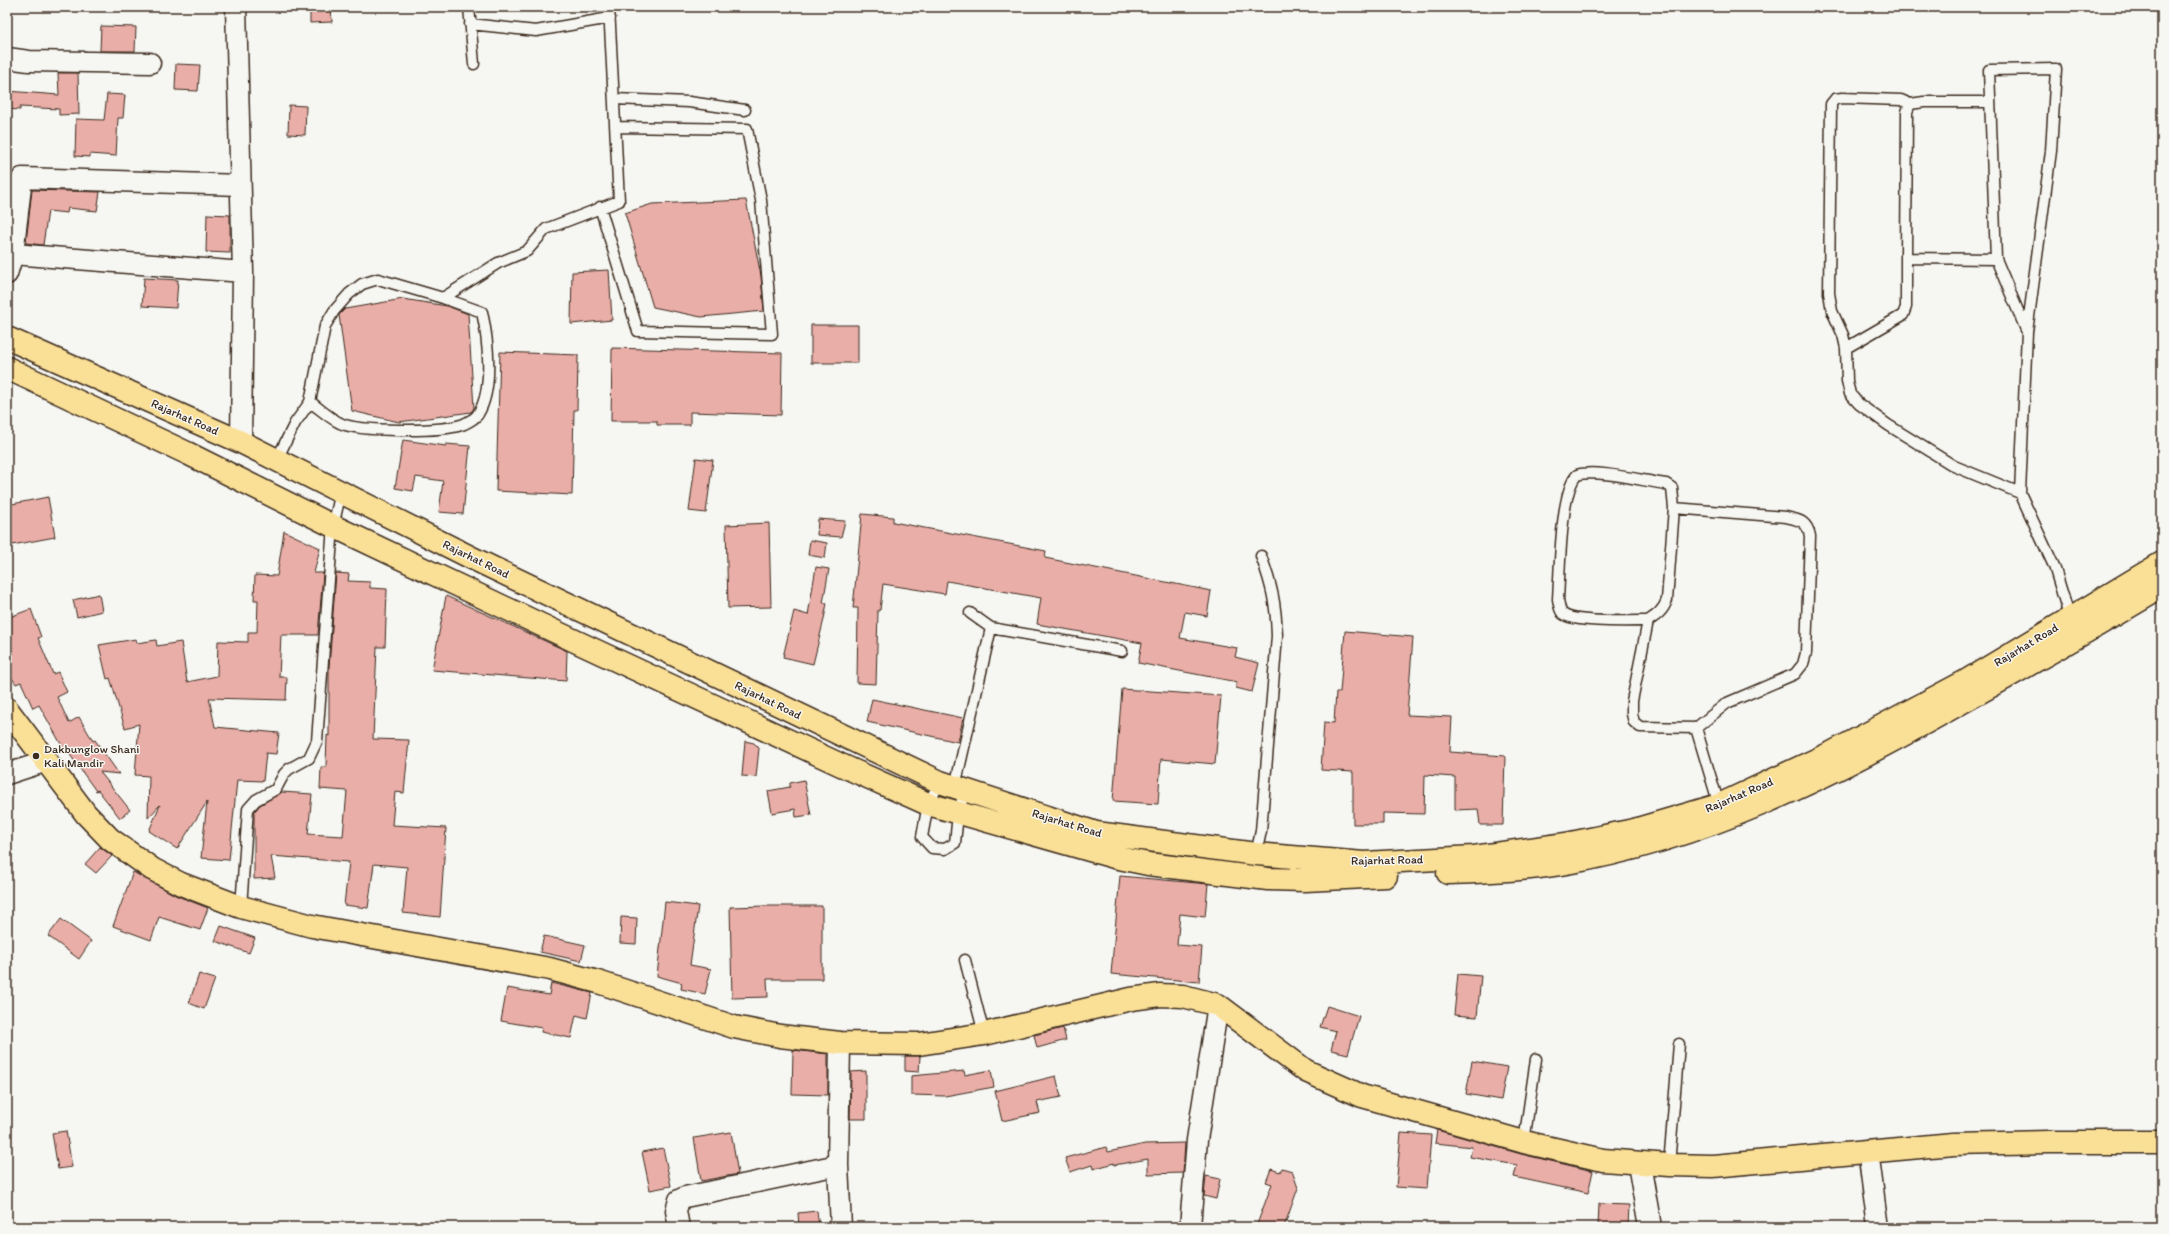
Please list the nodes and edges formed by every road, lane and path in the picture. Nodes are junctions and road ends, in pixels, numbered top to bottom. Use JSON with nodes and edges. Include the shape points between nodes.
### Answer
{"nodes":[{"id":1,"x":236,"y":7,"type":"edge"},
{"id":2,"x":468,"y":7,"type":"edge"},
{"id":3,"x":609,"y":7,"type":"edge"},
{"id":4,"x":610,"y":18,"type":"junction"},
{"id":5,"x":470,"y":24,"type":"junction"},
{"id":6,"x":7,"y":58,"type":"edge"},
{"id":7,"x":150,"y":63,"type":"dead end"},
{"id":8,"x":474,"y":64,"type":"dead end"},
{"id":9,"x":614,"y":99,"type":"junction"},
{"id":10,"x":1990,"y":102,"type":"junction"},
{"id":11,"x":1910,"y":104,"type":"junction"},
{"id":12,"x":746,"y":110,"type":"dead end"},
{"id":13,"x":615,"y":128,"type":"junction"},
{"id":14,"x":240,"y":185,"type":"junction"},
{"id":15,"x":600,"y":207,"type":"junction"},
{"id":16,"x":13,"y":254,"type":"junction"},
{"id":17,"x":1906,"y":258,"type":"junction"},
{"id":18,"x":1996,"y":259,"type":"junction"},
{"id":19,"x":243,"y":272,"type":"junction"},
{"id":20,"x":7,"y":274,"type":"edge"},
{"id":21,"x":443,"y":298,"type":"junction"},
{"id":22,"x":2027,"y":332,"type":"junction"},
{"id":23,"x":7,"y":338,"type":"edge"},
{"id":24,"x":1846,"y":348,"type":"junction"},
{"id":25,"x":7,"y":368,"type":"edge"},
{"id":26,"x":310,"y":402,"type":"junction"},
{"id":27,"x":241,"y":442,"type":"junction"},
{"id":28,"x":277,"y":459,"type":"junction"},
{"id":29,"x":341,"y":492,"type":"junction"},
{"id":30,"x":2020,"y":493,"type":"junction"},
{"id":31,"x":1674,"y":508,"type":"junction"},
{"id":32,"x":333,"y":526,"type":"junction"},
{"id":33,"x":1261,"y":556,"type":"dead end"},
{"id":34,"x":2162,"y":564,"type":"edge"},
{"id":35,"x":2162,"y":587,"type":"edge"},
{"id":36,"x":970,"y":613,"type":"dead end"},
{"id":37,"x":2070,"y":619,"type":"junction"},
{"id":38,"x":1648,"y":621,"type":"junction"},
{"id":39,"x":991,"y":628,"type":"junction"},
{"id":40,"x":2064,"y":644,"type":"junction"},
{"id":41,"x":1122,"y":651,"type":"dead end"},
{"id":42,"x":7,"y":709,"type":"edge"},
{"id":43,"x":1696,"y":728,"type":"junction"},
{"id":44,"x":47,"y":761,"type":"junction"},
{"id":45,"x":7,"y":774,"type":"edge"},
{"id":46,"x":953,"y":787,"type":"junction"},
{"id":47,"x":928,"y":804,"type":"junction"},
{"id":48,"x":1719,"y":805,"type":"junction"},
{"id":49,"x":958,"y":814,"type":"junction"},
{"id":50,"x":1256,"y":854,"type":"junction"},
{"id":51,"x":242,"y":907,"type":"junction"},
{"id":52,"x":964,"y":960,"type":"dead end"},
{"id":53,"x":1218,"y":1005,"type":"junction"},
{"id":54,"x":984,"y":1034,"type":"junction"},
{"id":55,"x":840,"y":1043,"type":"junction"},
{"id":56,"x":1679,"y":1044,"type":"dead end"},
{"id":57,"x":1536,"y":1059,"type":"dead end"},
{"id":58,"x":1524,"y":1142,"type":"junction"},
{"id":59,"x":2162,"y":1142,"type":"edge"},
{"id":60,"x":1868,"y":1151,"type":"junction"},
{"id":61,"x":1639,"y":1164,"type":"junction"},
{"id":62,"x":838,"y":1165,"type":"junction"},
{"id":63,"x":1669,"y":1165,"type":"junction"},
{"id":64,"x":679,"y":1227,"type":"edge"},
{"id":65,"x":841,"y":1227,"type":"edge"},
{"id":66,"x":1190,"y":1227,"type":"edge"},
{"id":67,"x":1650,"y":1227,"type":"edge"},
{"id":68,"x":1878,"y":1227,"type":"edge"}],
"edges":[{"from":1,"to":14,"type":"street"},
{"from":2,"to":5,"type":"lane"},
{"from":3,"to":4,"type":"lane"},
{"from":4,"to":5,"type":"lane","via":[[536,31]]},
{"from":4,"to":9,"type":"lane"},
{"from":5,"to":8,"type":"lane"},
{"from":6,"to":7,"type":"street","via":[[29,61]]},
{"from":9,"to":12,"type":"lane","via":[[689,102]]},
{"from":9,"to":13,"type":"lane"},
{"from":10,"to":11,"type":"lane"},
{"from":10,"to":18,"type":"lane"},
{"from":10,"to":22,"type":"lane","via":[[1989,70],[2056,69],[2051,151]]},
{"from":11,"to":17,"type":"lane","via":[[1907,112]]},
{"from":11,"to":24,"type":"lane","via":[[1901,100],[1842,98],[1831,104],[1829,293],[1832,310]]},
{"from":13,"to":15,"type":"lane","via":[[619,201]]},
{"from":13,"to":15,"type":"lane","via":[[747,129],[761,200],[772,334],[638,331]]},
{"from":14,"to":16,"type":"street","via":[[22,178]]},
{"from":14,"to":19,"type":"street"},
{"from":15,"to":21,"type":"lane","via":[[546,229],[528,251],[498,263]]},
{"from":16,"to":19,"type":"street"},
{"from":16,"to":20,"type":"street"},
{"from":17,"to":18,"type":"lane"},
{"from":17,"to":24,"type":"lane","via":[[1906,307],[1903,315]]},
{"from":18,"to":22,"type":"lane"},
{"from":19,"to":27,"type":"street"},
{"from":21,"to":26,"type":"lane","via":[[378,279],[362,284],[349,294],[325,326]]},
{"from":21,"to":26,"type":"lane","via":[[482,312],[489,360],[485,395],[478,414],[461,425],[446,428],[362,428],[340,423]]},
{"from":22,"to":30,"type":"lane"},
{"from":23,"to":27,"type":"main road","name":"Rajarhat Road"},
{"from":24,"to":30,"type":"lane","via":[[1850,394],[1859,404],[1954,466]]},
{"from":25,"to":32,"type":"main road","via":[[187,453]]},
{"from":26,"to":28,"type":"lane","via":[[295,423]]},
{"from":27,"to":28,"type":"main road","name":"Rajarhat Road"},
{"from":28,"to":29,"type":"main road","name":"Rajarhat Road"},
{"from":29,"to":32,"type":"lane"},
{"from":29,"to":46,"type":"main road","name":"Rajarhat Road","via":[[479,561]]},
{"from":30,"to":37,"type":"lane","via":[[2054,566]]},
{"from":31,"to":38,"type":"lane","via":[[1667,600],[1665,608]]},
{"from":31,"to":38,"type":"lane","via":[[1672,488],[1666,484],[1583,473],[1577,475],[1570,486],[1564,512],[1558,599],[1563,614],[1589,620]]},
{"from":31,"to":43,"type":"lane","via":[[1786,516],[1803,520],[1810,536],[1806,653],[1803,664],[1795,674],[1727,704]]},
{"from":32,"to":47,"type":"main road"},
{"from":32,"to":51,"type":"lane","via":[[318,741],[309,758],[289,769],[276,789],[256,800],[248,810]]},
{"from":33,"to":50,"type":"lane","via":[[1273,590],[1277,636],[1261,832]]},
{"from":34,"to":37,"type":"main road","name":"Rajarhat Road"},
{"from":35,"to":40,"type":"main road"},
{"from":36,"to":39,"type":"lane"},
{"from":37,"to":40,"type":"lane"},
{"from":37,"to":48,"type":"main road","name":"Rajarhat Road","via":[[1966,681],[1840,748]]},
{"from":38,"to":43,"type":"lane","via":[[1632,701],[1634,722],[1640,727]]},
{"from":39,"to":41,"type":"lane"},
{"from":39,"to":46,"type":"lane"},
{"from":40,"to":49,"type":"main road","via":[[1875,752],[1781,797],[1643,845],[1562,864],[1495,871],[1305,880],[1268,879],[1148,864],[1114,857]]},
{"from":42,"to":44,"type":"main road"},
{"from":43,"to":48,"type":"lane"},
{"from":44,"to":45,"type":"street"},
{"from":44,"to":51,"type":"main road","via":[[86,814],[110,839],[127,852],[181,884]]},
{"from":46,"to":47,"type":"lane"},
{"from":46,"to":49,"type":"lane"},
{"from":46,"to":50,"type":"main road","name":"Rajarhat Road","via":[[1096,833]]},
{"from":47,"to":49,"type":"main road"},
{"from":47,"to":49,"type":"lane","via":[[922,837],[932,848],[945,850],[955,842]]},
{"from":48,"to":50,"type":"main road","name":"Rajarhat Road","via":[[1634,830],[1566,844],[1474,857],[1364,863]]},
{"from":51,"to":55,"type":"main road","via":[[312,926],[550,968],[734,1027],[780,1036]]},
{"from":52,"to":54,"type":"lane"},
{"from":53,"to":54,"type":"main road","via":[[1183,996],[1160,995],[1131,999]]},
{"from":53,"to":58,"type":"main road","via":[[1306,1071],[1331,1083],[1362,1096]]},
{"from":53,"to":66,"type":"street","via":[[1197,1140]]},
{"from":54,"to":55,"type":"main road","via":[[919,1044]]},
{"from":55,"to":62,"type":"street"},
{"from":56,"to":63,"type":"lane"},
{"from":57,"to":58,"type":"lane"},
{"from":58,"to":61,"type":"main road","via":[[1603,1160]]},
{"from":59,"to":60,"type":"main road","via":[[2008,1142]]},
{"from":60,"to":63,"type":"main road","via":[[1758,1163]]},
{"from":60,"to":68,"type":"street"},
{"from":61,"to":63,"type":"main road"},
{"from":61,"to":67,"type":"street"},
{"from":62,"to":64,"type":"street","via":[[679,1200],[676,1205]]},
{"from":62,"to":65,"type":"street"}]}
